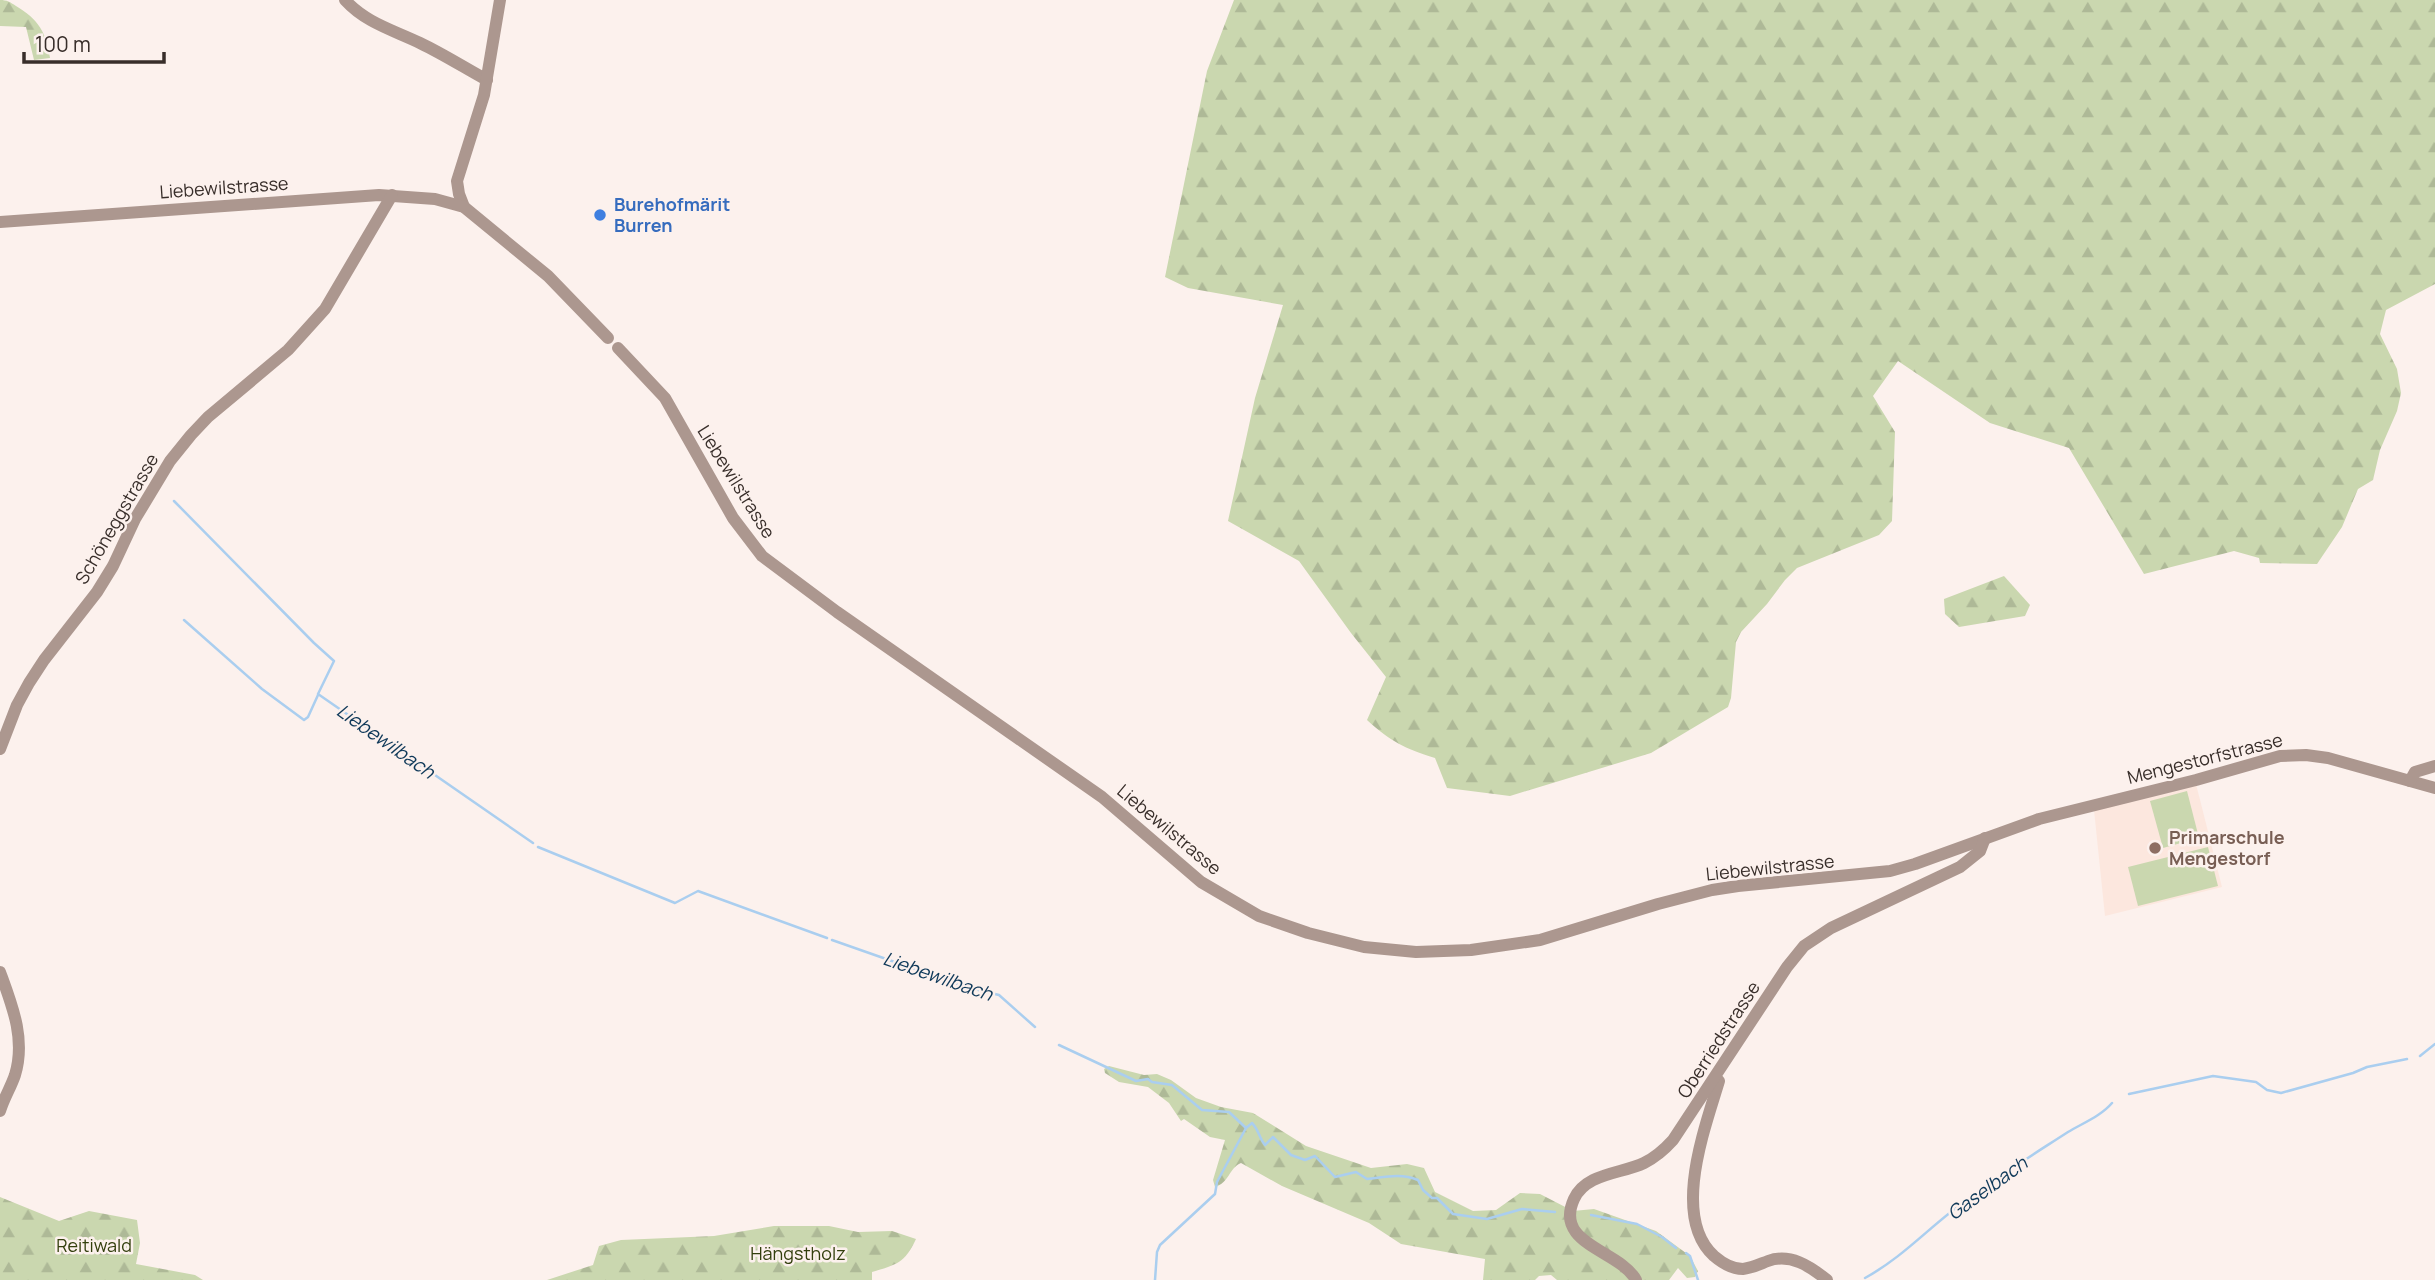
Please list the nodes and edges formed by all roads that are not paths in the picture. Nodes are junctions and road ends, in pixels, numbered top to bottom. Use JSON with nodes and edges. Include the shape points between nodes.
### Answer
{"nodes":[{"id":1,"x":345,"y":0,"type":"edge"},
{"id":2,"x":500,"y":0,"type":"edge"},
{"id":3,"x":487,"y":80,"type":"junction"},
{"id":4,"x":457,"y":181,"type":"junction"},
{"id":5,"x":392,"y":195,"type":"junction"},
{"id":6,"x":435,"y":199,"type":"junction"},
{"id":7,"x":464,"y":207,"type":"junction"},
{"id":8,"x":0,"y":222,"type":"edge"},
{"id":9,"x":0,"y":749,"type":"edge"},
{"id":10,"x":2435,"y":766,"type":"edge"},
{"id":11,"x":2410,"y":781,"type":"junction"},
{"id":12,"x":2435,"y":788,"type":"edge"},
{"id":13,"x":1984,"y":838,"type":"junction"},
{"id":14,"x":0,"y":972,"type":"edge"},
{"id":15,"x":1720,"y":1070,"type":"junction"},
{"id":16,"x":0,"y":1111,"type":"edge"},
{"id":17,"x":1636,"y":1280,"type":"edge"},
{"id":18,"x":1827,"y":1280,"type":"edge"}],
"edges":[{"from":1,"to":3,"type":"street","via":[[377,24]]},
{"from":2,"to":3,"type":"street"},
{"from":3,"to":4,"type":"street"},
{"from":4,"to":6,"type":"street"},
{"from":4,"to":7,"type":"street"},
{"from":5,"to":6,"type":"street","name":"Liebewilstrasse"},
{"from":5,"to":8,"type":"street","name":"Liebewilstrasse"},
{"from":5,"to":9,"type":"street","name":"Schöneggstrasse","via":[[325,309],[288,350],[208,417],[170,461],[113,566],[29,682]]},
{"from":6,"to":7,"type":"street","name":"Liebewilstrasse"},
{"from":7,"to":13,"type":"street","name":"Liebewilstrasse","via":[[548,276],[665,398],[733,518],[762,556],[1102,797],[1201,882],[1284,926],[1387,950],[1498,947],[1540,940],[1712,891],[1890,871]]},
{"from":10,"to":11,"type":"street","via":[[2415,772]]},
{"from":11,"to":12,"type":"street","name":"Mengestorfstrasse"},
{"from":11,"to":13,"type":"street","name":"Mengestorfstrasse","via":[[2328,758],[2288,755],[2039,819]]},
{"from":13,"to":15,"type":"street","name":"Oberriedstrasse","via":[[1980,851],[1960,867],[1804,946]]},
{"from":14,"to":16,"type":"street","via":[[15,1015],[20,1048]]},
{"from":15,"to":17,"type":"street","name":"Oberriedstrasse","via":[[1665,1149],[1641,1164],[1591,1181],[1573,1202],[1572,1222],[1578,1236],[1623,1264]]},
{"from":15,"to":18,"type":"street","via":[[1692,1194],[1700,1237],[1711,1253],[1730,1266],[1749,1268],[1789,1258]]}]}
